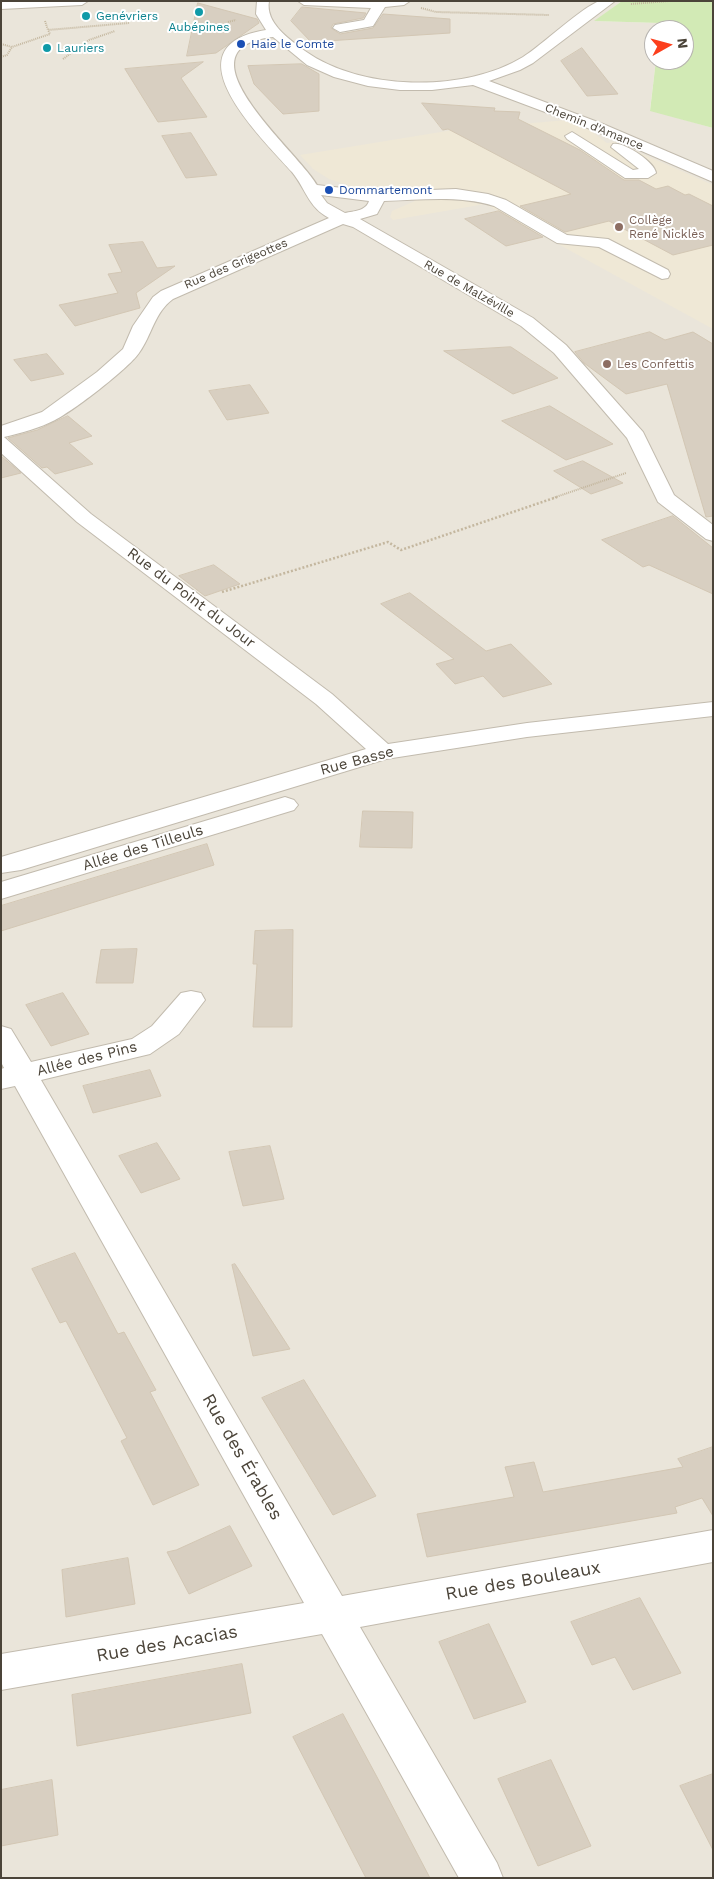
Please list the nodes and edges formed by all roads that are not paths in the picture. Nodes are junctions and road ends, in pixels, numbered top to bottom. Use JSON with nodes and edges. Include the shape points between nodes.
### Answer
{"nodes":[{"id":1,"x":82,"y":1,"type":"edge"},
{"id":2,"x":263,"y":1,"type":"edge"},
{"id":3,"x":304,"y":1,"type":"edge"},
{"id":4,"x":400,"y":2,"type":"edge"},
{"id":5,"x":1,"y":4,"type":"edge"},
{"id":6,"x":604,"y":4,"type":"edge"},
{"id":7,"x":380,"y":5,"type":"junction"},
{"id":8,"x":340,"y":28,"type":"dead end"},
{"id":9,"x":277,"y":32,"type":"junction"},
{"id":10,"x":474,"y":80,"type":"junction"},
{"id":11,"x":598,"y":126,"type":"junction"},
{"id":12,"x":572,"y":136,"type":"dead end"},
{"id":13,"x":713,"y":177,"type":"edge"},
{"id":14,"x":310,"y":189,"type":"junction"},
{"id":15,"x":377,"y":197,"type":"junction"},
{"id":16,"x":343,"y":219,"type":"junction"},
{"id":17,"x":662,"y":274,"type":"dead end"},
{"id":18,"x":1,"y":432,"type":"edge"},
{"id":19,"x":1,"y":442,"type":"edge"},
{"id":20,"x":713,"y":535,"type":"edge"},
{"id":21,"x":713,"y":709,"type":"edge"},
{"id":22,"x":383,"y":752,"type":"junction"},
{"id":23,"x":285,"y":805,"type":"dead end"},
{"id":24,"x":5,"y":867,"type":"edge"},
{"id":25,"x":1,"y":891,"type":"edge"},
{"id":26,"x":191,"y":1000,"type":"dead end"},
{"id":27,"x":1,"y":1036,"type":"edge"},
{"id":28,"x":12,"y":1077,"type":"edge"},
{"id":29,"x":713,"y":1546,"type":"edge"},
{"id":30,"x":333,"y":1616,"type":"junction"},
{"id":31,"x":1,"y":1672,"type":"edge"},
{"id":32,"x":482,"y":1878,"type":"edge"}],
"edges":[{"from":1,"to":5,"type":"street"},
{"from":2,"to":9,"type":"street","via":[[263,16]]},
{"from":3,"to":7,"type":"street"},
{"from":4,"to":7,"type":"street"},
{"from":6,"to":10,"type":"street","via":[[528,60],[503,72]]},
{"from":7,"to":8,"type":"street","via":[[368,23]]},
{"from":9,"to":10,"type":"street","via":[[309,62],[343,76],[410,85]]},
{"from":9,"to":14,"type":"street","name":"Rue de Malzéville","via":[[251,37],[230,54],[228,70],[238,97],[306,179]]},
{"from":10,"to":11,"type":"street","name":"Chemin d'Amance"},
{"from":11,"to":12,"type":"street","via":[[609,141],[648,169],[648,173],[630,175]]},
{"from":11,"to":13,"type":"street","name":"Chemin d'Amance"},
{"from":14,"to":15,"type":"street"},
{"from":14,"to":16,"type":"street","name":"Rue de Malzéville","via":[[321,205]]},
{"from":15,"to":16,"type":"street","name":"Rue des Grigeottes","via":[[372,211]]},
{"from":15,"to":17,"type":"street","via":[[456,194],[488,199],[563,240],[602,242]]},
{"from":16,"to":18,"type":"street","name":"Rue des Grigeottes","via":[[174,291],[159,301],[142,326],[131,351],[92,386],[49,416]]},
{"from":16,"to":20,"type":"street","name":"Rue de Malzéville","via":[[528,322],[547,337],[586,376],[636,436],[665,498]]},
{"from":19,"to":22,"type":"street","name":"Rue du Point du Jour","via":[[84,518],[324,699]]},
{"from":21,"to":22,"type":"street","name":"Rue Basse","via":[[527,730]]},
{"from":22,"to":24,"type":"street","name":"Rue Basse"},
{"from":23,"to":25,"type":"street","name":"Allée des Tilleuls"},
{"from":26,"to":28,"type":"street","name":"Allée des Pins","via":[[154,1041]]},
{"from":27,"to":28,"type":"street","name":"Rue des Érables"},
{"from":28,"to":30,"type":"street","name":"Rue des Érables"},
{"from":29,"to":30,"type":"street","name":"Rue des Bouleaux"},
{"from":30,"to":31,"type":"street","name":"Rue des Acacias"},
{"from":30,"to":32,"type":"street","name":"Rue des Érables"}]}
